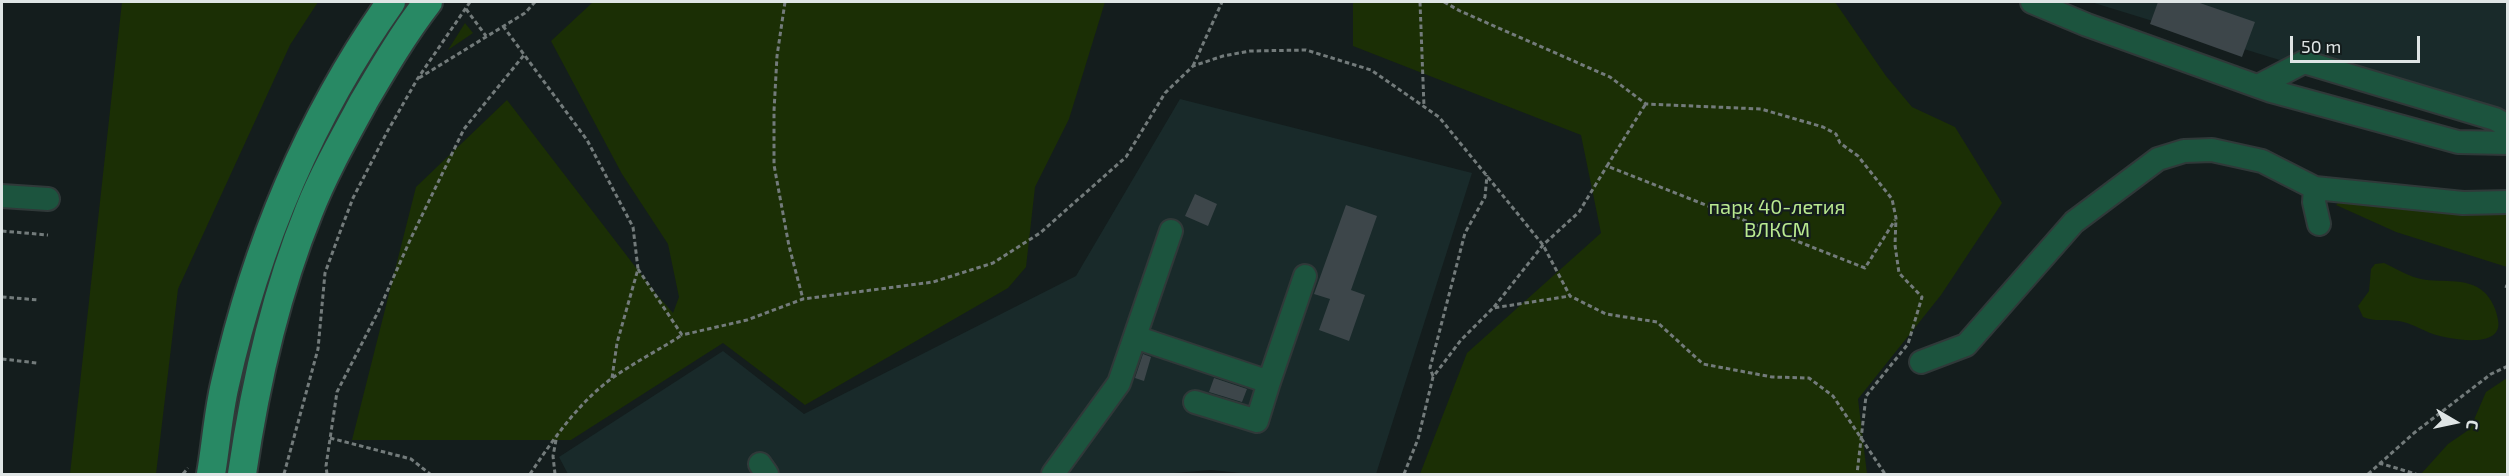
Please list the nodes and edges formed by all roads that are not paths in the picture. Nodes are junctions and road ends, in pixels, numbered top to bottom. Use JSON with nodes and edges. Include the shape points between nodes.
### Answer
{"nodes":[{"id":1,"x":391,"y":2,"type":"edge"},
{"id":2,"x":428,"y":2,"type":"edge"},
{"id":3,"x":2032,"y":2,"type":"edge"},
{"id":4,"x":2258,"y":86,"type":"junction"},
{"id":5,"x":2508,"y":126,"type":"edge"},
{"id":6,"x":2508,"y":143,"type":"edge"},
{"id":7,"x":2315,"y":188,"type":"junction"},
{"id":8,"x":2,"y":196,"type":"edge"},
{"id":9,"x":48,"y":199,"type":"dead end"},
{"id":10,"x":2508,"y":202,"type":"edge"},
{"id":11,"x":2319,"y":224,"type":"dead end"},
{"id":12,"x":1171,"y":231,"type":"dead end"},
{"id":13,"x":1305,"y":276,"type":"dead end"},
{"id":14,"x":1135,"y":338,"type":"junction"},
{"id":15,"x":1921,"y":363,"type":"dead end"},
{"id":16,"x":1269,"y":382,"type":"junction"},
{"id":17,"x":1195,"y":402,"type":"dead end"},
{"id":18,"x":211,"y":474,"type":"edge"},
{"id":19,"x":243,"y":474,"type":"edge"},
{"id":20,"x":1053,"y":474,"type":"edge"}],
"edges":[{"from":1,"to":18,"type":"main road","via":[[358,48],[311,132],[274,218],[246,298],[224,386]]},
{"from":2,"to":19,"type":"main road","via":[[380,74],[309,209],[263,356]]},
{"from":3,"to":4,"type":"lane"},
{"from":4,"to":5,"type":"lane","via":[[2304,62]]},
{"from":4,"to":6,"type":"lane","via":[[2457,142]]},
{"from":7,"to":10,"type":"lane","via":[[2463,203]]},
{"from":7,"to":11,"type":"lane"},
{"from":7,"to":15,"type":"lane","via":[[2262,161],[2212,150],[2184,151],[2158,159],[2074,222],[1966,345]]},
{"from":8,"to":9,"type":"lane"},
{"from":12,"to":14,"type":"lane"},
{"from":13,"to":16,"type":"lane"},
{"from":14,"to":16,"type":"lane"},
{"from":14,"to":20,"type":"lane","via":[[1119,383]]},
{"from":16,"to":17,"type":"lane","via":[[1257,421]]}]}
